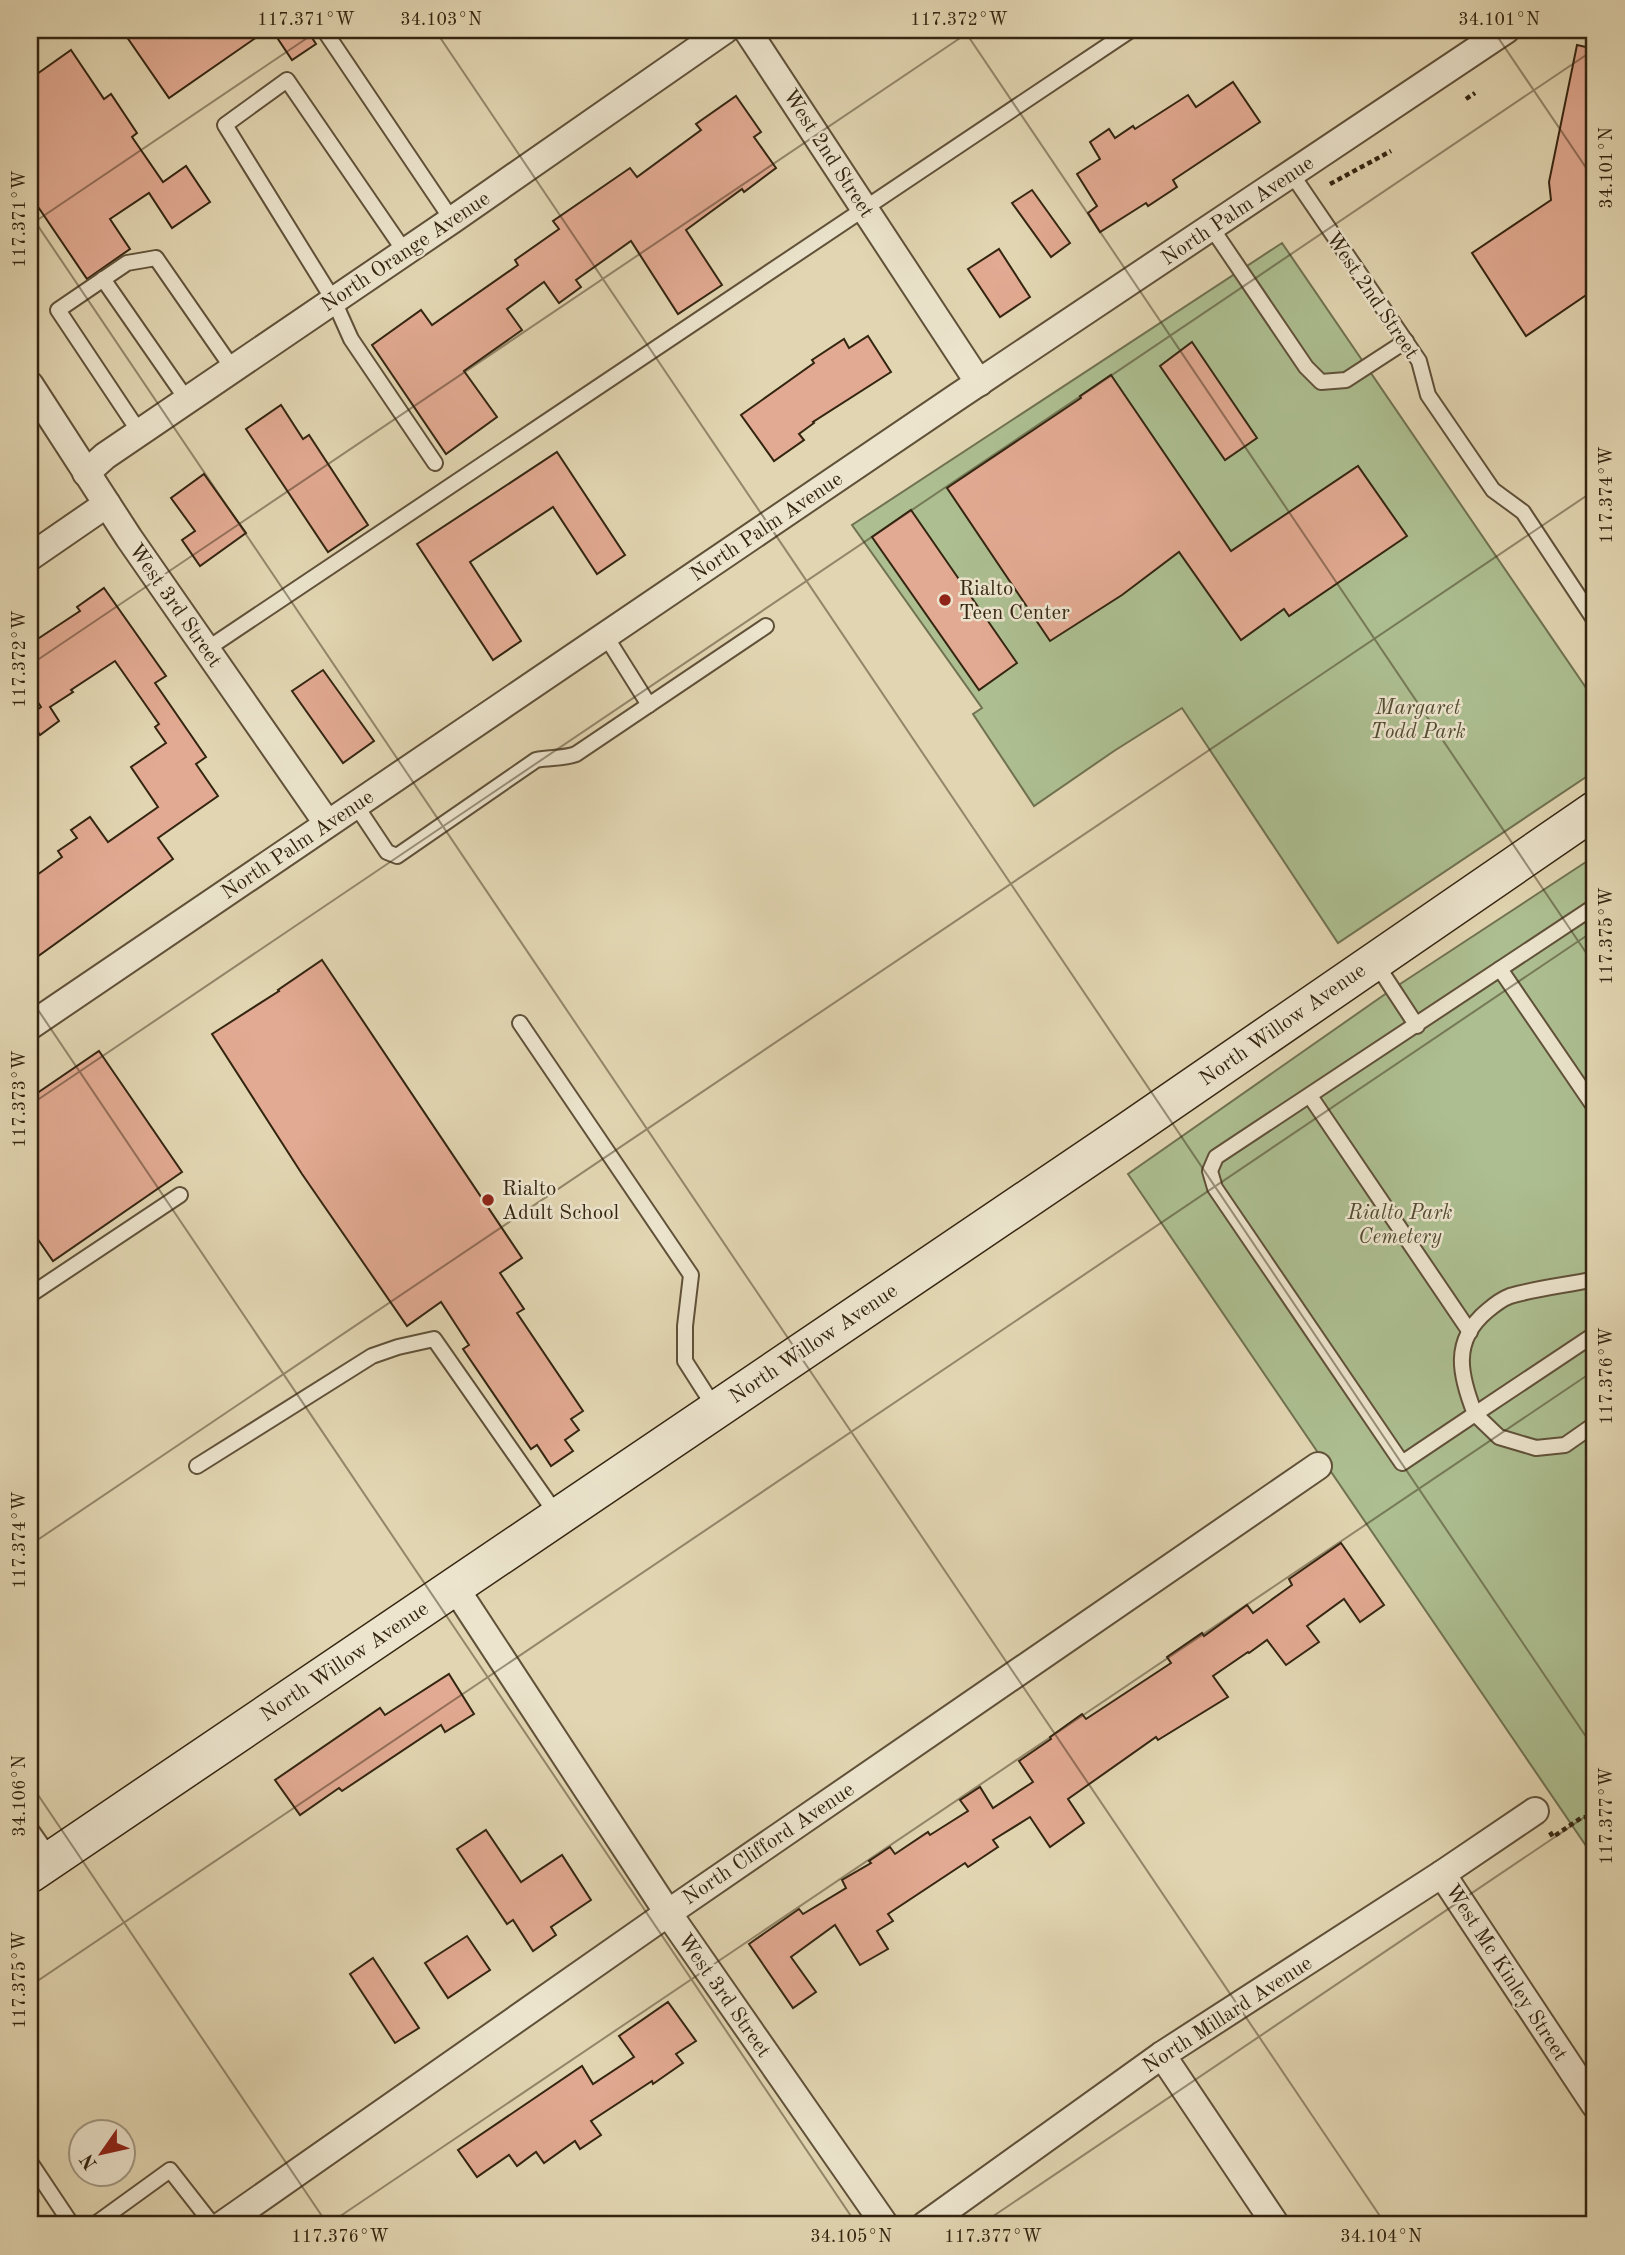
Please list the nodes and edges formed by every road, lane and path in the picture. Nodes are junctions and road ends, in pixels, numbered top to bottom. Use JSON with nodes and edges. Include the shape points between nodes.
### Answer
{"nodes":[{"id":1,"x":324,"y":30,"type":"edge"},
{"id":2,"x":725,"y":30,"type":"edge"},
{"id":3,"x":747,"y":30,"type":"edge"},
{"id":4,"x":1131,"y":30,"type":"edge"},
{"id":5,"x":1506,"y":30,"type":"edge"},
{"id":6,"x":1475,"y":93,"type":"dead end"},
{"id":7,"x":1466,"y":99,"type":"dead end"},
{"id":8,"x":1391,"y":151,"type":"dead end"},
{"id":9,"x":1291,"y":173,"type":"junction"},
{"id":10,"x":1330,"y":184,"type":"dead end"},
{"id":11,"x":865,"y":208,"type":"junction"},
{"id":12,"x":452,"y":220,"type":"junction"},
{"id":13,"x":1211,"y":227,"type":"junction"},
{"id":14,"x":405,"y":252,"type":"junction"},
{"id":15,"x":103,"y":279,"type":"junction"},
{"id":16,"x":334,"y":301,"type":"junction"},
{"id":17,"x":1406,"y":341,"type":"junction"},
{"id":18,"x":233,"y":369,"type":"junction"},
{"id":19,"x":979,"y":383,"type":"junction"},
{"id":20,"x":30,"y":385,"type":"edge"},
{"id":21,"x":187,"y":400,"type":"junction"},
{"id":22,"x":140,"y":433,"type":"junction"},
{"id":23,"x":435,"y":463,"type":"dead end"},
{"id":24,"x":86,"y":473,"type":"junction"},
{"id":25,"x":107,"y":505,"type":"junction"},
{"id":26,"x":30,"y":557,"type":"edge"},
{"id":27,"x":1595,"y":621,"type":"edge"},
{"id":28,"x":766,"y":626,"type":"dead end"},
{"id":29,"x":606,"y":635,"type":"junction"},
{"id":30,"x":207,"y":649,"type":"junction"},
{"id":31,"x":649,"y":705,"type":"junction"},
{"id":32,"x":355,"y":804,"type":"junction"},
{"id":33,"x":1595,"y":810,"type":"edge"},
{"id":34,"x":327,"y":823,"type":"junction"},
{"id":35,"x":1595,"y":906,"type":"edge"},
{"id":36,"x":1374,"y":961,"type":"junction"},
{"id":37,"x":1500,"y":970,"type":"junction"},
{"id":38,"x":520,"y":1023,"type":"dead end"},
{"id":39,"x":30,"y":1026,"type":"edge"},
{"id":40,"x":1417,"y":1026,"type":"junction"},
{"id":41,"x":1311,"y":1096,"type":"junction"},
{"id":42,"x":1595,"y":1108,"type":"edge"},
{"id":43,"x":180,"y":1195,"type":"dead end"},
{"id":44,"x":1595,"y":1279,"type":"edge"},
{"id":45,"x":30,"y":1295,"type":"edge"},
{"id":46,"x":1470,"y":1332,"type":"junction"},
{"id":47,"x":1595,"y":1334,"type":"edge"},
{"id":48,"x":716,"y":1409,"type":"junction"},
{"id":49,"x":1475,"y":1414,"type":"junction"},
{"id":50,"x":1595,"y":1424,"type":"edge"},
{"id":51,"x":197,"y":1466,"type":"dead end"},
{"id":52,"x":1318,"y":1466,"type":"dead end"},
{"id":53,"x":558,"y":1516,"type":"junction"},
{"id":54,"x":454,"y":1586,"type":"junction"},
{"id":55,"x":1535,"y":1811,"type":"dead end"},
{"id":56,"x":1594,"y":1814,"type":"edge"},
{"id":57,"x":1573,"y":1823,"type":"dead end"},
{"id":58,"x":30,"y":1828,"type":"edge"},
{"id":59,"x":41,"y":1867,"type":"edge"},
{"id":60,"x":1442,"y":1874,"type":"junction"},
{"id":61,"x":667,"y":1913,"type":"junction"},
{"id":62,"x":1162,"y":2055,"type":"junction"},
{"id":63,"x":1595,"y":2105,"type":"edge"},
{"id":64,"x":30,"y":2162,"type":"edge"},
{"id":65,"x":72,"y":2225,"type":"edge"},
{"id":66,"x":94,"y":2225,"type":"edge"},
{"id":67,"x":213,"y":2225,"type":"edge"},
{"id":68,"x":222,"y":2225,"type":"edge"},
{"id":69,"x":886,"y":2225,"type":"edge"},
{"id":70,"x":925,"y":2225,"type":"edge"},
{"id":71,"x":1276,"y":2225,"type":"edge"}],
"edges":[{"from":1,"to":12,"type":"lane"},
{"from":2,"to":12,"type":"street","name":"North Orange Avenue"},
{"from":3,"to":11,"type":"street","name":"West 2nd Street"},
{"from":4,"to":11,"type":"lane"},
{"from":5,"to":9,"type":"street","name":"North Palm Avenue"},
{"from":6,"to":7,"type":"path"},
{"from":8,"to":10,"type":"path"},
{"from":9,"to":13,"type":"street","name":"North Palm Avenue"},
{"from":9,"to":17,"type":"lane","name":"West 2nd Street"},
{"from":11,"to":19,"type":"street","name":"West 2nd Street"},
{"from":11,"to":30,"type":"lane"},
{"from":12,"to":14,"type":"street","name":"North Orange Avenue"},
{"from":13,"to":17,"type":"lane","via":[[1306,367],[1321,382],[1346,380]]},
{"from":13,"to":19,"type":"street","name":"North Palm Avenue"},
{"from":14,"to":16,"type":"street","name":"North Orange Avenue"},
{"from":14,"to":16,"type":"lane","via":[[287,80],[225,125]]},
{"from":15,"to":18,"type":"lane","via":[[127,263],[156,258]]},
{"from":15,"to":21,"type":"lane"},
{"from":15,"to":22,"type":"lane","via":[[58,310]]},
{"from":16,"to":18,"type":"street","name":"North Orange Avenue"},
{"from":16,"to":23,"type":"lane","via":[[351,339]]},
{"from":17,"to":27,"type":"lane","name":"West 2nd Street","via":[[1436,406],[1493,490],[1523,512]]},
{"from":18,"to":21,"type":"street","name":"North Orange Avenue"},
{"from":19,"to":29,"type":"street","name":"North Palm Avenue"},
{"from":20,"to":24,"type":"street","name":"West 3rd Street"},
{"from":21,"to":22,"type":"street","name":"North Orange Avenue"},
{"from":22,"to":24,"type":"street","name":"North Orange Avenue"},
{"from":24,"to":25,"type":"street","name":"West 3rd Street"},
{"from":25,"to":26,"type":"street"},
{"from":25,"to":30,"type":"street","name":"West 3rd Street"},
{"from":28,"to":31,"type":"lane"},
{"from":29,"to":31,"type":"lane"},
{"from":29,"to":32,"type":"street","name":"North Palm Avenue"},
{"from":30,"to":34,"type":"street","name":"West 3rd Street"},
{"from":31,"to":32,"type":"lane","via":[[576,754],[537,760],[397,856],[387,852]]},
{"from":32,"to":34,"type":"street","name":"North Palm Avenue"},
{"from":33,"to":36,"type":"street","name":"North Willow Avenue"},
{"from":34,"to":39,"type":"street","name":"North Palm Avenue"},
{"from":35,"to":37,"type":"lane"},
{"from":36,"to":40,"type":"lane"},
{"from":36,"to":48,"type":"street","name":"North Willow Avenue"},
{"from":37,"to":40,"type":"lane"},
{"from":37,"to":42,"type":"lane"},
{"from":38,"to":48,"type":"lane","via":[[691,1275],[685,1361]]},
{"from":40,"to":41,"type":"lane"},
{"from":41,"to":46,"type":"lane"},
{"from":41,"to":49,"type":"lane","via":[[1216,1157],[1210,1171],[1215,1188],[1402,1464]]},
{"from":43,"to":45,"type":"lane"},
{"from":44,"to":46,"type":"lane","via":[[1508,1297],[1480,1317]]},
{"from":46,"to":49,"type":"lane","via":[[1461,1363]]},
{"from":47,"to":49,"type":"lane"},
{"from":48,"to":53,"type":"street","name":"North Willow Avenue"},
{"from":49,"to":50,"type":"lane","via":[[1499,1437],[1536,1448],[1565,1445]]},
{"from":51,"to":53,"type":"lane","via":[[372,1356],[434,1339]]},
{"from":52,"to":61,"type":"street","name":"North Clifford Avenue"},
{"from":53,"to":54,"type":"street","name":"North Willow Avenue"},
{"from":54,"to":59,"type":"street","name":"North Willow Avenue"},
{"from":54,"to":61,"type":"street","name":"West 3rd Street"},
{"from":55,"to":60,"type":"street","name":"North Millard Avenue"},
{"from":56,"to":57,"type":"path"},
{"from":58,"to":59,"type":"lane"},
{"from":60,"to":62,"type":"street","name":"North Millard Avenue"},
{"from":60,"to":63,"type":"street","name":"West Mc Kinley Street"},
{"from":61,"to":68,"type":"street","name":"North Clifford Avenue"},
{"from":61,"to":69,"type":"street","name":"West 3rd Street"},
{"from":62,"to":70,"type":"street","name":"North Millard Avenue"},
{"from":62,"to":71,"type":"street"},
{"from":64,"to":65,"type":"lane"},
{"from":66,"to":67,"type":"lane","via":[[170,2170]]}]}
